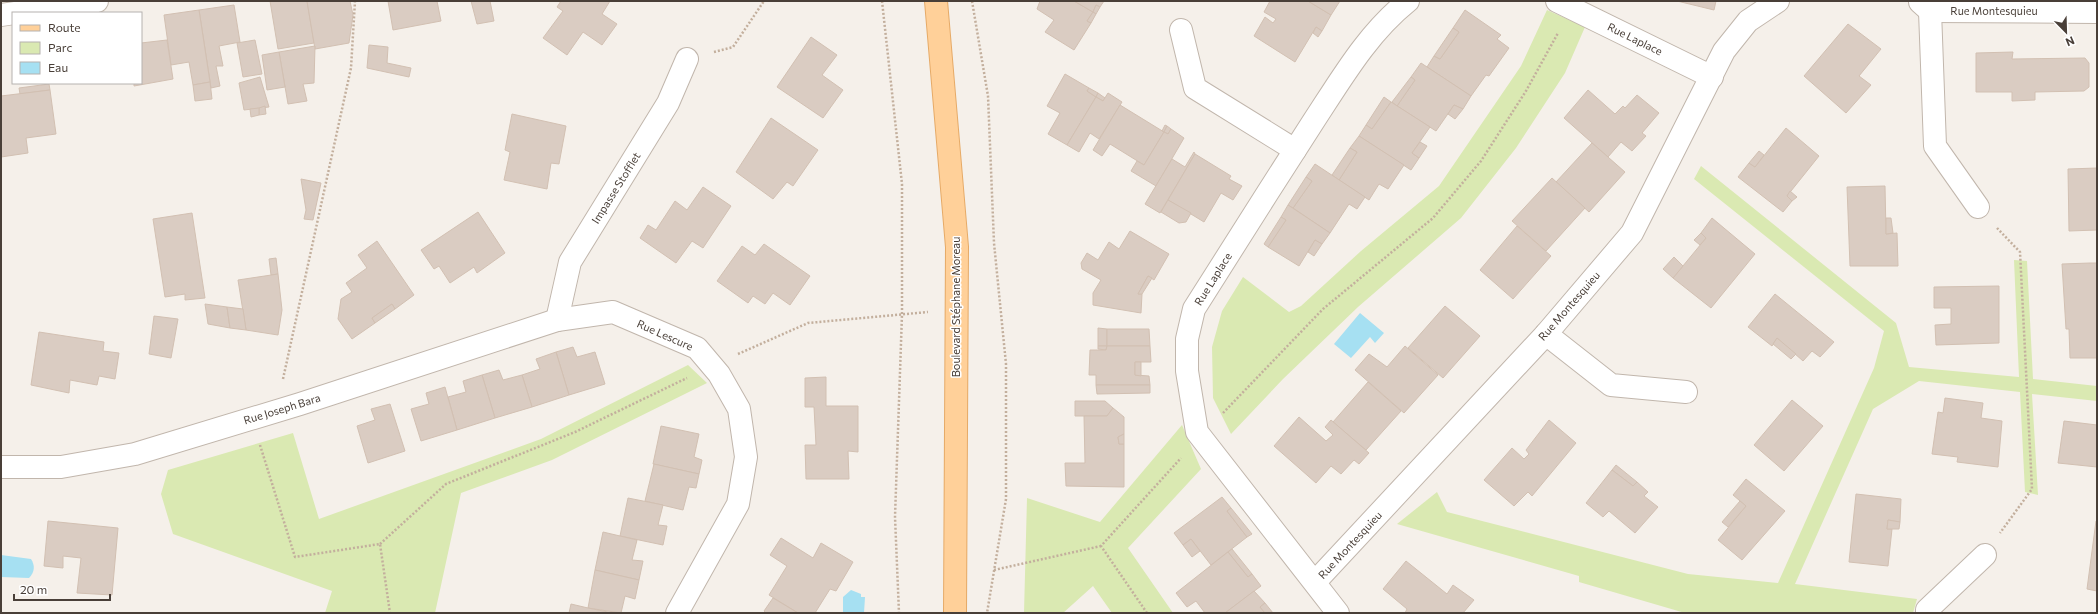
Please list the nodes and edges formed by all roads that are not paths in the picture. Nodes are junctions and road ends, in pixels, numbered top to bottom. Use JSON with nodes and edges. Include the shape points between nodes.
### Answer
{"nodes":[{"id":1,"x":97,"y":1,"type":"edge"},
{"id":2,"x":936,"y":1,"type":"edge"},
{"id":3,"x":1408,"y":1,"type":"edge"},
{"id":4,"x":1778,"y":1,"type":"edge"},
{"id":5,"x":1564,"y":5,"type":"edge"},
{"id":6,"x":1924,"y":6,"type":"edge"},
{"id":7,"x":16,"y":12,"type":"edge"},
{"id":8,"x":2097,"y":12,"type":"edge"},
{"id":9,"x":12,"y":13,"type":"edge"},
{"id":10,"x":1,"y":14,"type":"edge"},
{"id":11,"x":1181,"y":30,"type":"dead end"},
{"id":12,"x":687,"y":59,"type":"road end"},
{"id":13,"x":1712,"y":77,"type":"junction"},
{"id":14,"x":1295,"y":150,"type":"junction"},
{"id":15,"x":1978,"y":207,"type":"road end"},
{"id":16,"x":557,"y":320,"type":"junction"},
{"id":17,"x":1546,"y":334,"type":"junction"},
{"id":18,"x":1686,"y":392,"type":"dead end"},
{"id":19,"x":1,"y":467,"type":"edge"},
{"id":20,"x":1985,"y":555,"type":"road end"},
{"id":21,"x":1315,"y":582,"type":"junction"},
{"id":22,"x":677,"y":613,"type":"edge"},
{"id":23,"x":956,"y":613,"type":"edge"},
{"id":24,"x":1338,"y":613,"type":"edge"},
{"id":25,"x":1927,"y":613,"type":"edge"}],
"edges":[{"from":1,"to":7,"type":"street"},
{"from":2,"to":23,"type":"main road","name":"Boulevard Stéphane Moreau","via":[[957,247]]},
{"from":3,"to":14,"type":"street","name":"Rue Laplace","via":[[1367,41]]},
{"from":4,"to":13,"type":"street","name":"Rue Montesquieu","via":[[1748,21],[1724,51]]},
{"from":5,"to":13,"type":"street","name":"Rue Laplace"},
{"from":6,"to":8,"type":"street","name":"Rue Montesquieu"},
{"from":6,"to":15,"type":"street","via":[[1935,146]]},
{"from":9,"to":10,"type":"street"},
{"from":11,"to":14,"type":"street","via":[[1195,88]]},
{"from":12,"to":16,"type":"street","name":"Impasse Stofflet","via":[[668,103],[570,262]]},
{"from":13,"to":17,"type":"street","name":"Rue Montesquieu","via":[[1632,233]]},
{"from":14,"to":21,"type":"street","name":"Rue Laplace","via":[[1194,309],[1187,339],[1187,371],[1200,437]]},
{"from":16,"to":19,"type":"street","name":"Rue Joseph Bara","via":[[135,454],[61,467]]},
{"from":16,"to":22,"type":"street","name":"Rue Lescure","via":[[613,312],[697,348],[719,374],[739,408],[746,457],[738,504]]},
{"from":17,"to":18,"type":"street","via":[[1611,385]]},
{"from":17,"to":21,"type":"street","name":"Rue Montesquieu"},
{"from":20,"to":25,"type":"street","via":[[1927,610]]},
{"from":21,"to":24,"type":"street","name":"Rue Laplace"}]}
